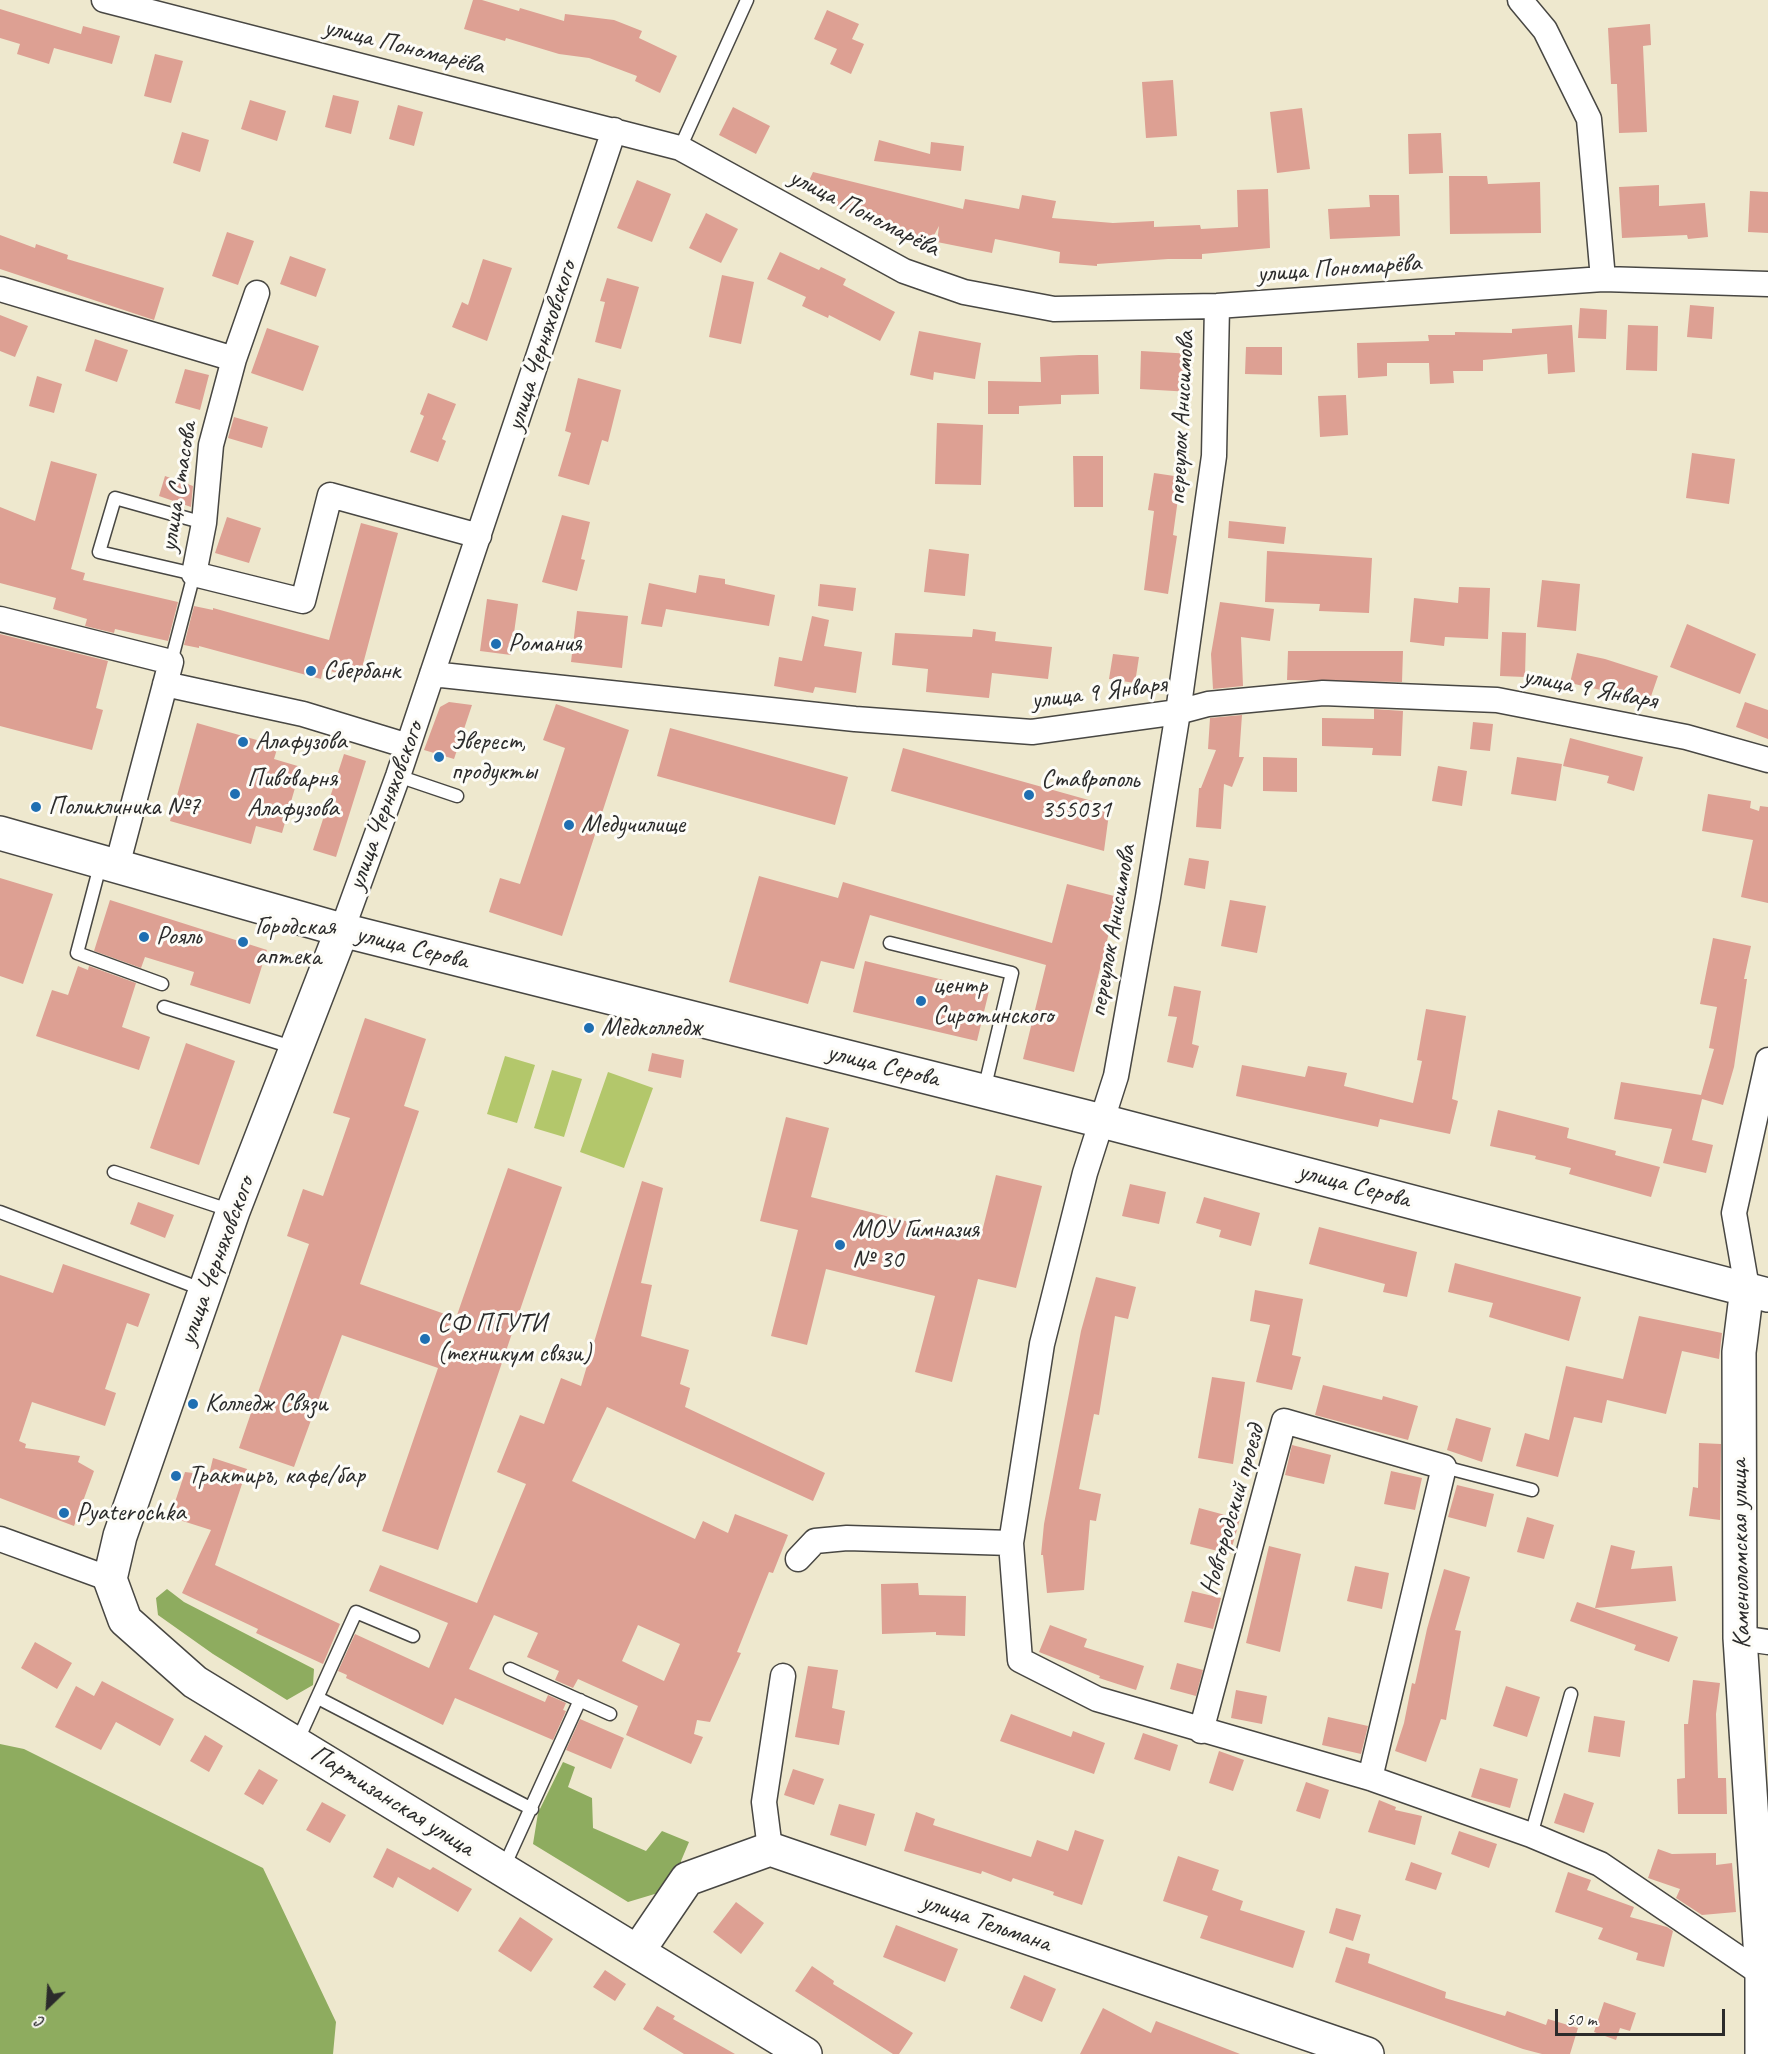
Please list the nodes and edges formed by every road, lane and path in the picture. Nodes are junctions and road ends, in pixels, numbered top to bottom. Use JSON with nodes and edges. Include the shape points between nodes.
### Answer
{"nodes":[{"id":1,"x":104,"y":0,"type":"edge"},
{"id":2,"x":747,"y":0,"type":"edge"},
{"id":3,"x":1520,"y":0,"type":"edge"},
{"id":4,"x":614,"y":130,"type":"junction"},
{"id":5,"x":680,"y":148,"type":"junction"},
{"id":6,"x":1603,"y":279,"type":"junction"},
{"id":7,"x":1768,"y":284,"type":"edge"},
{"id":8,"x":0,"y":289,"type":"edge"},
{"id":9,"x":257,"y":293,"type":"dead end"},
{"id":10,"x":1216,"y":306,"type":"junction"},
{"id":11,"x":234,"y":359,"type":"junction"},
{"id":12,"x":204,"y":523,"type":"junction"},
{"id":13,"x":479,"y":536,"type":"junction"},
{"id":14,"x":194,"y":574,"type":"junction"},
{"id":15,"x":0,"y":619,"type":"edge"},
{"id":16,"x":168,"y":673,"type":"junction"},
{"id":17,"x":432,"y":674,"type":"junction"},
{"id":18,"x":1178,"y":712,"type":"junction"},
{"id":19,"x":408,"y":746,"type":"junction"},
{"id":20,"x":1768,"y":760,"type":"edge"},
{"id":21,"x":398,"y":776,"type":"junction"},
{"id":22,"x":457,"y":796,"type":"dead end"},
{"id":23,"x":0,"y":833,"type":"edge"},
{"id":24,"x":110,"y":864,"type":"junction"},
{"id":25,"x":342,"y":930,"type":"junction"},
{"id":26,"x":890,"y":943,"type":"dead end"},
{"id":27,"x":162,"y":984,"type":"dead end"},
{"id":28,"x":165,"y":1007,"type":"dead end"},
{"id":29,"x":296,"y":1049,"type":"junction"},
{"id":30,"x":1768,"y":1060,"type":"edge"},
{"id":31,"x":984,"y":1091,"type":"junction"},
{"id":32,"x":1102,"y":1121,"type":"junction"},
{"id":33,"x":114,"y":1172,"type":"dead end"},
{"id":34,"x":233,"y":1211,"type":"junction"},
{"id":35,"x":0,"y":1212,"type":"edge"},
{"id":36,"x":205,"y":1291,"type":"junction"},
{"id":37,"x":1757,"y":1292,"type":"edge"},
{"id":38,"x":1444,"y":1467,"type":"junction"},
{"id":39,"x":1532,"y":1490,"type":"dead end"},
{"id":40,"x":0,"y":1539,"type":"edge"},
{"id":41,"x":1011,"y":1543,"type":"junction"},
{"id":42,"x":798,"y":1559,"type":"dead end"},
{"id":43,"x":110,"y":1579,"type":"junction"},
{"id":44,"x":413,"y":1636,"type":"dead end"},
{"id":45,"x":1754,"y":1640,"type":"edge"},
{"id":46,"x":510,"y":1669,"type":"dead end"},
{"id":47,"x":783,"y":1676,"type":"dead end"},
{"id":48,"x":1571,"y":1694,"type":"dead end"},
{"id":49,"x":318,"y":1698,"type":"junction"},
{"id":50,"x":580,"y":1700,"type":"junction"},
{"id":51,"x":610,"y":1714,"type":"dead end"},
{"id":52,"x":1202,"y":1731,"type":"junction"},
{"id":53,"x":297,"y":1742,"type":"junction"},
{"id":54,"x":1370,"y":1778,"type":"junction"},
{"id":55,"x":532,"y":1809,"type":"junction"},
{"id":56,"x":1531,"y":1834,"type":"junction"},
{"id":57,"x":770,"y":1849,"type":"junction"},
{"id":58,"x":502,"y":1871,"type":"junction"},
{"id":59,"x":638,"y":1951,"type":"junction"},
{"id":60,"x":1761,"y":1974,"type":"junction"},
{"id":61,"x":805,"y":2054,"type":"edge"},
{"id":62,"x":1367,"y":2054,"type":"edge"},
{"id":63,"x":1762,"y":2054,"type":"edge"}],
"edges":[{"from":1,"to":4,"type":"street","name":"улица Пономарёва"},
{"from":2,"to":5,"type":"lane"},
{"from":3,"to":6,"type":"street","via":[[1545,30],[1590,118]]},
{"from":4,"to":5,"type":"street","name":"улица Пономарёва"},
{"from":4,"to":13,"type":"street","name":"улица Черняховского"},
{"from":5,"to":10,"type":"street","name":"улица Пономарёва","via":[[904,271],[964,292],[1054,309]]},
{"from":6,"to":7,"type":"street","name":"улица Пономарёва"},
{"from":6,"to":10,"type":"street","name":"улица Пономарёва"},
{"from":8,"to":11,"type":"street"},
{"from":9,"to":11,"type":"street","name":"улица Стасова"},
{"from":10,"to":18,"type":"street","name":"переулок Анисимова","via":[[1214,456]]},
{"from":11,"to":12,"type":"street","name":"улица Стасова","via":[[211,445]]},
{"from":12,"to":14,"type":"street","name":"улица Стасова"},
{"from":12,"to":14,"type":"lane","via":[[115,498],[99,552]]},
{"from":13,"to":14,"type":"street","name":"улица Стасова","via":[[330,495],[303,601]]},
{"from":13,"to":17,"type":"street","name":"улица Черняховского"},
{"from":14,"to":16,"type":"lane"},
{"from":15,"to":16,"type":"street"},
{"from":16,"to":19,"type":"street"},
{"from":16,"to":24,"type":"street"},
{"from":17,"to":18,"type":"street","name":"улица 9 Января","via":[[855,719],[1032,732]]},
{"from":17,"to":19,"type":"street","name":"улица Черняховского"},
{"from":18,"to":20,"type":"street","name":"улица 9 Января","via":[[1208,704],[1323,693],[1497,700],[1686,737]]},
{"from":18,"to":32,"type":"street","name":"переулок Анисимова","via":[[1118,1065]]},
{"from":19,"to":21,"type":"street","name":"улица Черняховского"},
{"from":21,"to":22,"type":"lane"},
{"from":21,"to":25,"type":"street","name":"улица Черняховского"},
{"from":23,"to":24,"type":"main road","name":"улица Серова"},
{"from":24,"to":25,"type":"main road","name":"улица Серова"},
{"from":24,"to":27,"type":"lane","via":[[77,953]]},
{"from":25,"to":29,"type":"main road","name":"улица Черняховского"},
{"from":25,"to":31,"type":"main road","name":"улица Серова"},
{"from":26,"to":31,"type":"lane","via":[[1012,973]]},
{"from":28,"to":29,"type":"lane"},
{"from":29,"to":34,"type":"main road","name":"улица Черняховского"},
{"from":30,"to":37,"type":"street","name":"Каменоломская улица","via":[[1734,1214]]},
{"from":31,"to":32,"type":"main road","name":"улица Серова"},
{"from":32,"to":37,"type":"main road","name":"улица Серова"},
{"from":32,"to":41,"type":"street","name":"переулок Анисимова","via":[[1042,1344]]},
{"from":33,"to":34,"type":"lane"},
{"from":34,"to":36,"type":"main road","name":"улица Черняховского"},
{"from":35,"to":36,"type":"lane"},
{"from":36,"to":43,"type":"main road","name":"улица Черняховского","via":[[120,1536]]},
{"from":37,"to":45,"type":"main road","name":"Каменоломская улица","via":[[1739,1352]]},
{"from":38,"to":39,"type":"lane"},
{"from":38,"to":52,"type":"street","name":"Новгородский проезд","via":[[1284,1421]]},
{"from":38,"to":54,"type":"street"},
{"from":40,"to":43,"type":"street"},
{"from":41,"to":42,"type":"street","via":[[847,1538],[815,1541]]},
{"from":41,"to":52,"type":"street","name":"переулок Анисимова","via":[[1020,1660],[1097,1699]]},
{"from":43,"to":53,"type":"main road","name":"Партизанская улица","via":[[125,1620],[195,1682]]},
{"from":44,"to":49,"type":"lane","via":[[356,1612]]},
{"from":45,"to":60,"type":"main road","name":"Каменоломская улица"},
{"from":46,"to":50,"type":"lane"},
{"from":47,"to":57,"type":"street","via":[[764,1802]]},
{"from":48,"to":56,"type":"lane"},
{"from":49,"to":53,"type":"lane"},
{"from":49,"to":55,"type":"lane"},
{"from":50,"to":51,"type":"lane"},
{"from":50,"to":55,"type":"lane"},
{"from":52,"to":54,"type":"street"},
{"from":53,"to":58,"type":"main road","name":"Партизанская улица"},
{"from":54,"to":56,"type":"street"},
{"from":55,"to":58,"type":"lane"},
{"from":56,"to":60,"type":"street","via":[[1600,1864]]},
{"from":57,"to":59,"type":"main road","via":[[687,1879]]},
{"from":57,"to":62,"type":"main road","name":"улица Тельмана"},
{"from":58,"to":59,"type":"main road","name":"Партизанская улица"},
{"from":59,"to":61,"type":"main road","name":"Партизанская улица"},
{"from":60,"to":63,"type":"main road","name":"Каменоломская улица"}]}
